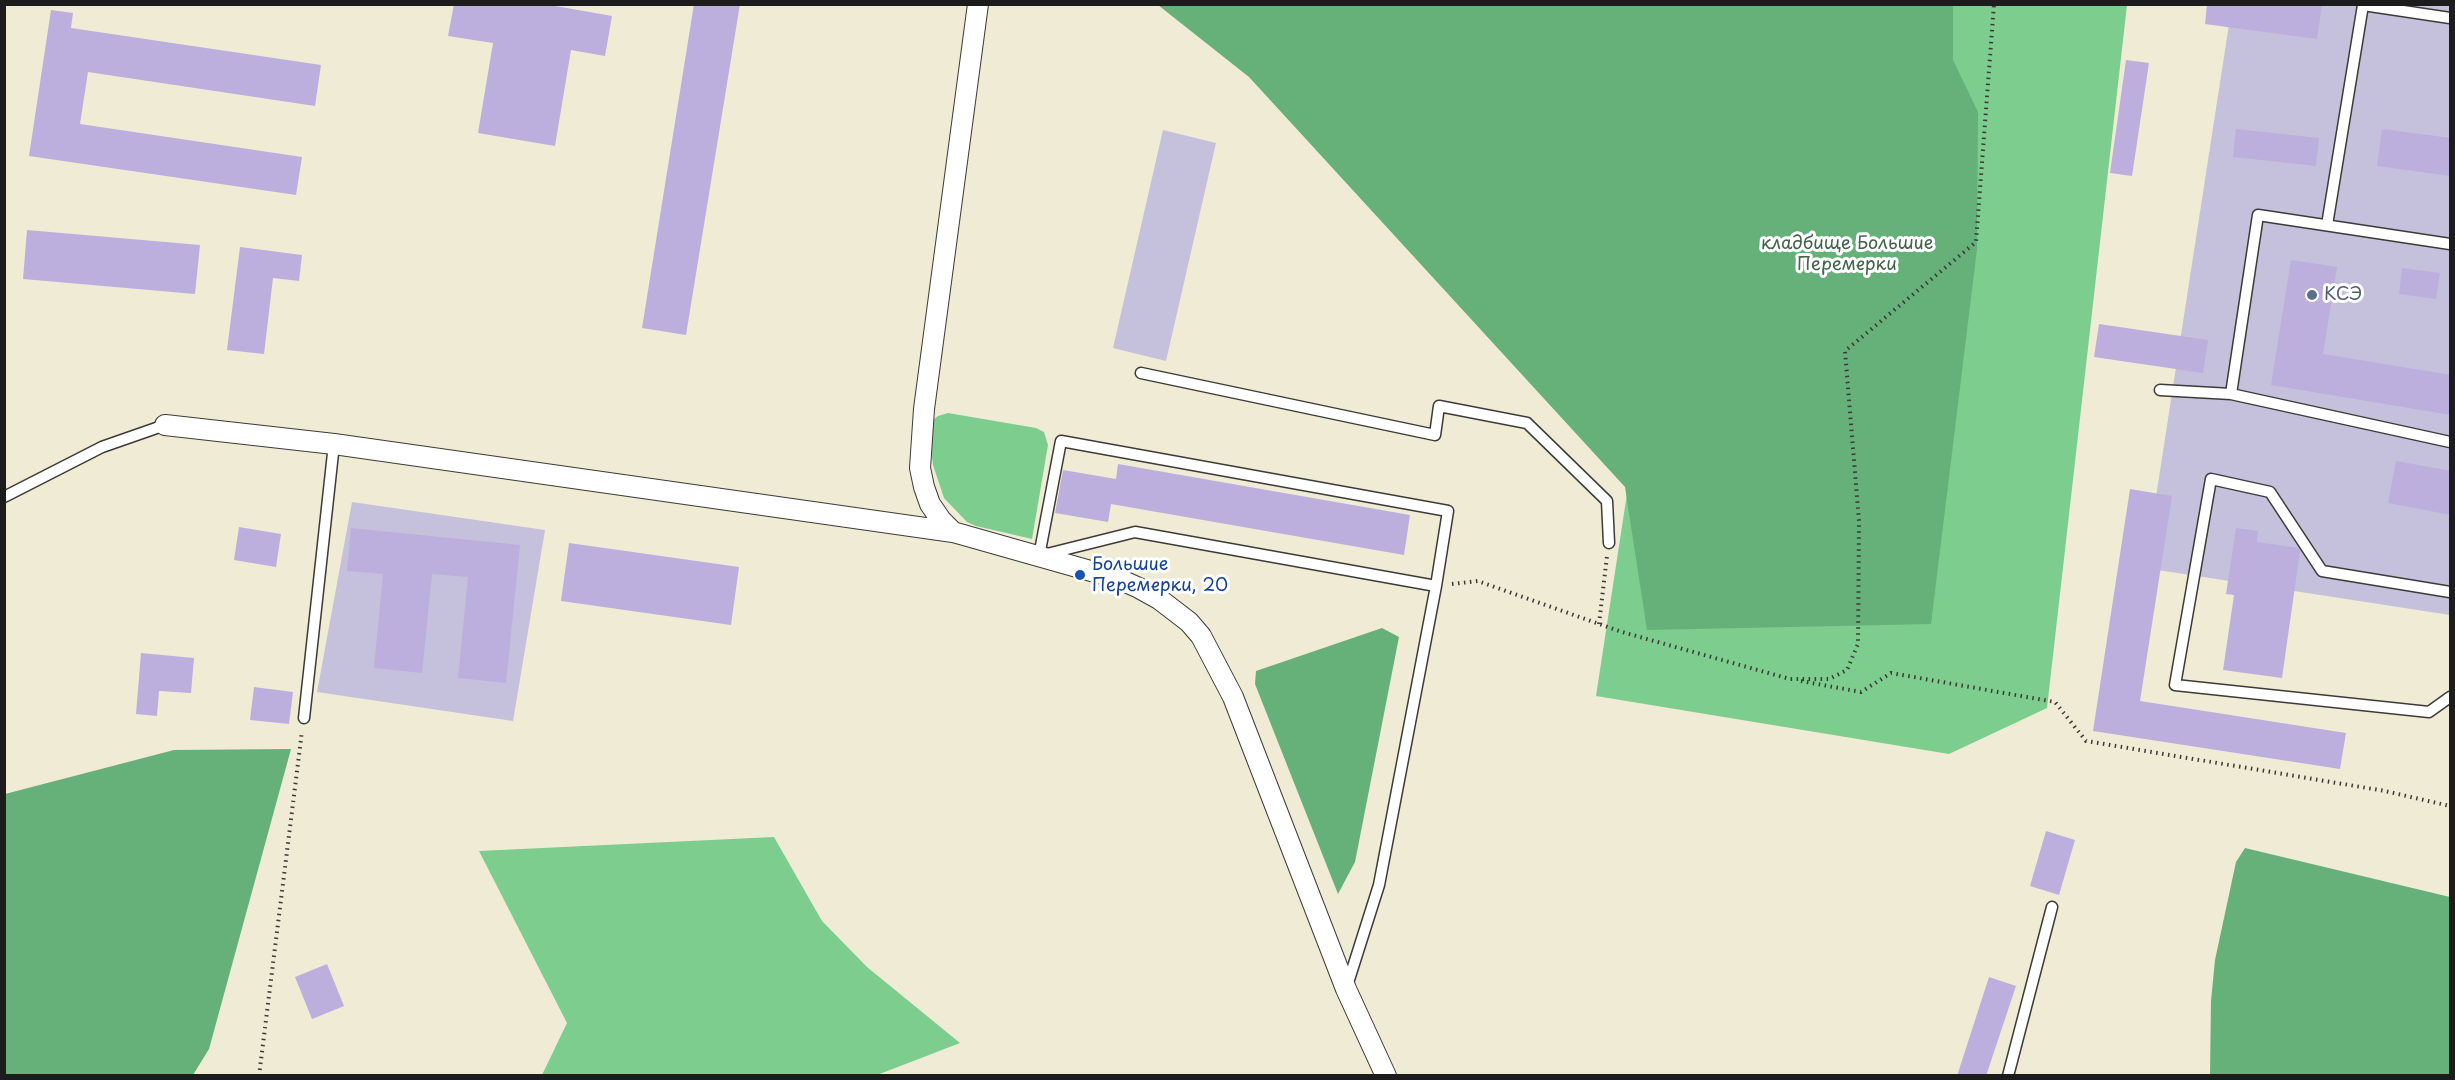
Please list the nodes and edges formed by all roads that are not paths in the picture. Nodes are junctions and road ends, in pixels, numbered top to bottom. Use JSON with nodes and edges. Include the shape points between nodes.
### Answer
{"nodes":[{"id":1,"x":978,"y":4,"type":"edge"},
{"id":2,"x":2451,"y":18,"type":"edge"},
{"id":3,"x":2327,"y":225,"type":"junction"},
{"id":4,"x":2451,"y":244,"type":"edge"},
{"id":5,"x":1142,"y":373,"type":"dead end"},
{"id":6,"x":2160,"y":390,"type":"dead end"},
{"id":7,"x":2231,"y":394,"type":"junction"},
{"id":8,"x":165,"y":425,"type":"joint"},
{"id":9,"x":2451,"y":442,"type":"edge"},
{"id":10,"x":334,"y":444,"type":"junction"},
{"id":11,"x":4,"y":497,"type":"edge"},
{"id":12,"x":953,"y":532,"type":"junction"},
{"id":13,"x":1609,"y":543,"type":"road end"},
{"id":14,"x":1039,"y":556,"type":"junction"},
{"id":15,"x":1436,"y":586,"type":"junction"},
{"id":16,"x":2451,"y":592,"type":"edge"},
{"id":17,"x":2451,"y":697,"type":"edge"},
{"id":18,"x":304,"y":718,"type":"road end"},
{"id":19,"x":2052,"y":907,"type":"dead end"},
{"id":20,"x":1346,"y":989,"type":"junction"},
{"id":21,"x":1386,"y":1076,"type":"edge"},
{"id":22,"x":2008,"y":1076,"type":"edge"}],
"edges":[{"from":1,"to":12,"type":"street","via":[[924,409],[920,468],[930,504]]},
{"from":2,"to":3,"type":"lane","via":[[2363,5]]},
{"from":3,"to":4,"type":"lane"},
{"from":3,"to":7,"type":"lane","via":[[2259,215]]},
{"from":5,"to":13,"type":"lane","via":[[1435,435],[1438,406],[1527,423],[1608,501]]},
{"from":6,"to":7,"type":"lane"},
{"from":7,"to":9,"type":"lane"},
{"from":8,"to":10,"type":"street"},
{"from":8,"to":11,"type":"lane","via":[[102,447]]},
{"from":10,"to":12,"type":"street"},
{"from":10,"to":18,"type":"lane"},
{"from":12,"to":14,"type":"street"},
{"from":14,"to":15,"type":"lane","via":[[1135,532]]},
{"from":14,"to":15,"type":"lane","via":[[1061,441],[1448,511]]},
{"from":14,"to":20,"type":"street","via":[[1139,588],[1176,610],[1201,636],[1233,697]]},
{"from":15,"to":20,"type":"lane","via":[[1379,885]]},
{"from":16,"to":17,"type":"lane","via":[[2322,571],[2270,492],[2211,479],[2175,685],[2429,712]]},
{"from":19,"to":22,"type":"lane"},
{"from":20,"to":21,"type":"street"}]}
